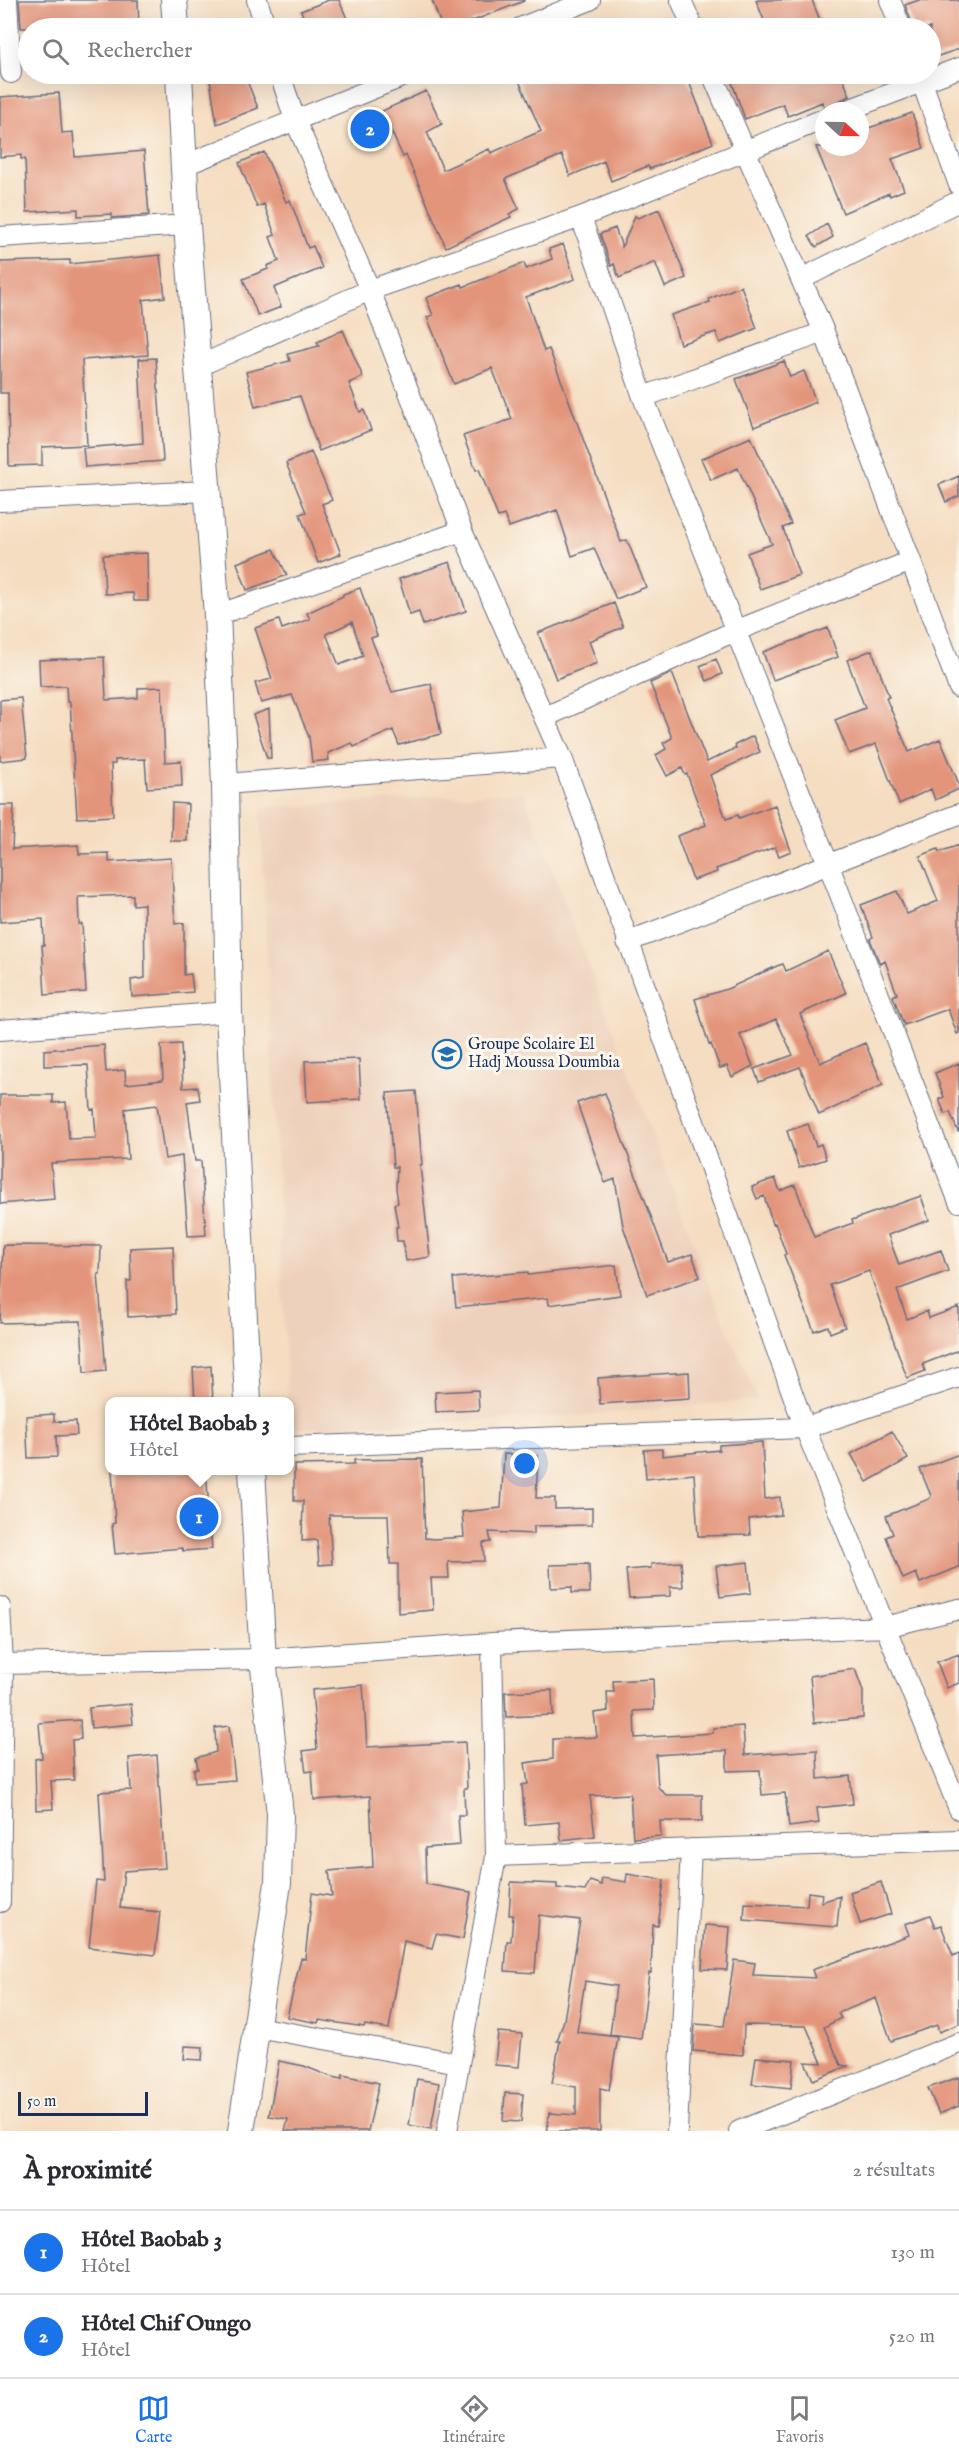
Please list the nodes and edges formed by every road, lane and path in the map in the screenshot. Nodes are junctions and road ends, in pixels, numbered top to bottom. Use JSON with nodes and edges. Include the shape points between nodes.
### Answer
{"nodes":[{"id":1,"x":8,"y":0,"type":"edge"},
{"id":2,"x":174,"y":0,"type":"edge"},
{"id":3,"x":256,"y":0,"type":"edge"},
{"id":4,"x":590,"y":0,"type":"edge"},
{"id":5,"x":681,"y":0,"type":"edge"},
{"id":6,"x":890,"y":0,"type":"edge"},
{"id":7,"x":175,"y":18,"type":"edge"},
{"id":8,"x":262,"y":18,"type":"edge"},
{"id":9,"x":545,"y":18,"type":"edge"},
{"id":10,"x":689,"y":18,"type":"edge"},
{"id":11,"x":897,"y":18,"type":"edge"},
{"id":12,"x":959,"y":68,"type":"edge"},
{"id":13,"x":13,"y":73,"type":"edge"},
{"id":14,"x":941,"y":73,"type":"edge"},
{"id":15,"x":180,"y":84,"type":"edge"},
{"id":16,"x":283,"y":84,"type":"edge"},
{"id":17,"x":384,"y":84,"type":"edge"},
{"id":18,"x":716,"y":84,"type":"edge"},
{"id":19,"x":907,"y":84,"type":"edge"},
{"id":20,"x":922,"y":84,"type":"edge"},
{"id":21,"x":866,"y":102,"type":"edge"},
{"id":22,"x":295,"y":120,"type":"junction"},
{"id":23,"x":815,"y":122,"type":"edge"},
{"id":24,"x":745,"y":149,"type":"junction"},
{"id":25,"x":185,"y":165,"type":"junction"},
{"id":26,"x":959,"y":185,"type":"edge"},
{"id":27,"x":959,"y":201,"type":"edge"},
{"id":28,"x":581,"y":218,"type":"junction"},
{"id":29,"x":187,"y":225,"type":"junction"},
{"id":30,"x":0,"y":237,"type":"edge"},
{"id":31,"x":801,"y":279,"type":"junction"},
{"id":32,"x":370,"y":290,"type":"junction"},
{"id":33,"x":824,"y":332,"type":"junction"},
{"id":34,"x":199,"y":366,"type":"junction"},
{"id":35,"x":643,"y":398,"type":"junction"},
{"id":36,"x":207,"y":491,"type":"junction"},
{"id":37,"x":0,"y":501,"type":"edge"},
{"id":38,"x":462,"y":531,"type":"junction"},
{"id":39,"x":911,"y":561,"type":"junction"},
{"id":40,"x":217,"y":615,"type":"junction"},
{"id":41,"x":735,"y":631,"type":"junction"},
{"id":42,"x":959,"y":688,"type":"edge"},
{"id":43,"x":545,"y":717,"type":"junction"},
{"id":44,"x":562,"y":758,"type":"junction"},
{"id":45,"x":225,"y":784,"type":"junction"},
{"id":46,"x":959,"y":814,"type":"edge"},
{"id":47,"x":829,"y":866,"type":"junction"},
{"id":48,"x":627,"y":942,"type":"junction"},
{"id":49,"x":229,"y":1012,"type":"junction"},
{"id":50,"x":0,"y":1030,"type":"edge"},
{"id":51,"x":959,"y":1202,"type":"edge"},
{"id":52,"x":959,"y":1377,"type":"edge"},
{"id":53,"x":248,"y":1397,"type":"edge"},
{"id":54,"x":805,"y":1428,"type":"junction"},
{"id":55,"x":294,"y":1447,"type":"edge"},
{"id":56,"x":252,"y":1475,"type":"edge"},
{"id":57,"x":0,"y":1607,"type":"edge"},
{"id":58,"x":959,"y":1609,"type":"edge"},
{"id":59,"x":885,"y":1627,"type":"junction"},
{"id":60,"x":492,"y":1643,"type":"junction"},
{"id":61,"x":263,"y":1659,"type":"junction"},
{"id":62,"x":2,"y":1664,"type":"edge"},
{"id":63,"x":959,"y":1809,"type":"edge"},
{"id":64,"x":959,"y":1840,"type":"edge"},
{"id":65,"x":691,"y":1850,"type":"junction"},
{"id":66,"x":496,"y":1856,"type":"junction"},
{"id":67,"x":0,"y":1902,"type":"edge"},
{"id":68,"x":256,"y":2027,"type":"junction"},
{"id":69,"x":959,"y":2043,"type":"edge"},
{"id":70,"x":459,"y":2063,"type":"junction"},
{"id":71,"x":241,"y":2131,"type":"edge"},
{"id":72,"x":447,"y":2131,"type":"edge"},
{"id":73,"x":677,"y":2131,"type":"edge"},
{"id":74,"x":739,"y":2131,"type":"edge"}],
"edges":[{"from":1,"to":13,"type":"street"},
{"from":2,"to":7,"type":"street"},
{"from":3,"to":8,"type":"street"},
{"from":4,"to":9,"type":"street"},
{"from":5,"to":10,"type":"street"},
{"from":6,"to":11,"type":"street"},
{"from":12,"to":14,"type":"street"},
{"from":15,"to":25,"type":"street"},
{"from":16,"to":22,"type":"street"},
{"from":17,"to":22,"type":"street"},
{"from":18,"to":24,"type":"street"},
{"from":19,"to":21,"type":"street"},
{"from":20,"to":26,"type":"street"},
{"from":22,"to":25,"type":"street"},
{"from":22,"to":32,"type":"street"},
{"from":23,"to":24,"type":"street"},
{"from":24,"to":28,"type":"street"},
{"from":24,"to":31,"type":"street"},
{"from":25,"to":29,"type":"street"},
{"from":27,"to":31,"type":"street"},
{"from":28,"to":32,"type":"street"},
{"from":28,"to":35,"type":"street"},
{"from":29,"to":30,"type":"street"},
{"from":29,"to":34,"type":"street"},
{"from":31,"to":33,"type":"street"},
{"from":32,"to":34,"type":"street"},
{"from":32,"to":38,"type":"street"},
{"from":33,"to":35,"type":"street"},
{"from":33,"to":39,"type":"street"},
{"from":34,"to":36,"type":"street"},
{"from":35,"to":41,"type":"street"},
{"from":36,"to":37,"type":"street"},
{"from":36,"to":40,"type":"street"},
{"from":38,"to":40,"type":"street"},
{"from":38,"to":43,"type":"street"},
{"from":39,"to":41,"type":"street"},
{"from":39,"to":42,"type":"street"},
{"from":40,"to":45,"type":"street"},
{"from":41,"to":43,"type":"street"},
{"from":41,"to":47,"type":"street"},
{"from":43,"to":44,"type":"street"},
{"from":44,"to":45,"type":"street"},
{"from":44,"to":48,"type":"street"},
{"from":45,"to":49,"type":"street"},
{"from":46,"to":47,"type":"street"},
{"from":47,"to":48,"type":"street"},
{"from":47,"to":51,"type":"street"},
{"from":48,"to":54,"type":"street"},
{"from":49,"to":50,"type":"street"},
{"from":49,"to":53,"type":"street"},
{"from":52,"to":54,"type":"street"},
{"from":54,"to":55,"type":"street"},
{"from":54,"to":59,"type":"street"},
{"from":56,"to":61,"type":"street"},
{"from":57,"to":62,"type":"street"},
{"from":58,"to":59,"type":"street"},
{"from":59,"to":60,"type":"street"},
{"from":59,"to":63,"type":"street"},
{"from":60,"to":61,"type":"street"},
{"from":60,"to":66,"type":"street"},
{"from":61,"to":62,"type":"street"},
{"from":61,"to":68,"type":"street","via":[[280,1814],[278,1883]]},
{"from":62,"to":67,"type":"street"},
{"from":64,"to":65,"type":"street"},
{"from":65,"to":66,"type":"street"},
{"from":65,"to":73,"type":"street"},
{"from":66,"to":70,"type":"street"},
{"from":68,"to":70,"type":"street"},
{"from":68,"to":71,"type":"street"},
{"from":69,"to":74,"type":"street"},
{"from":70,"to":72,"type":"street"}]}
